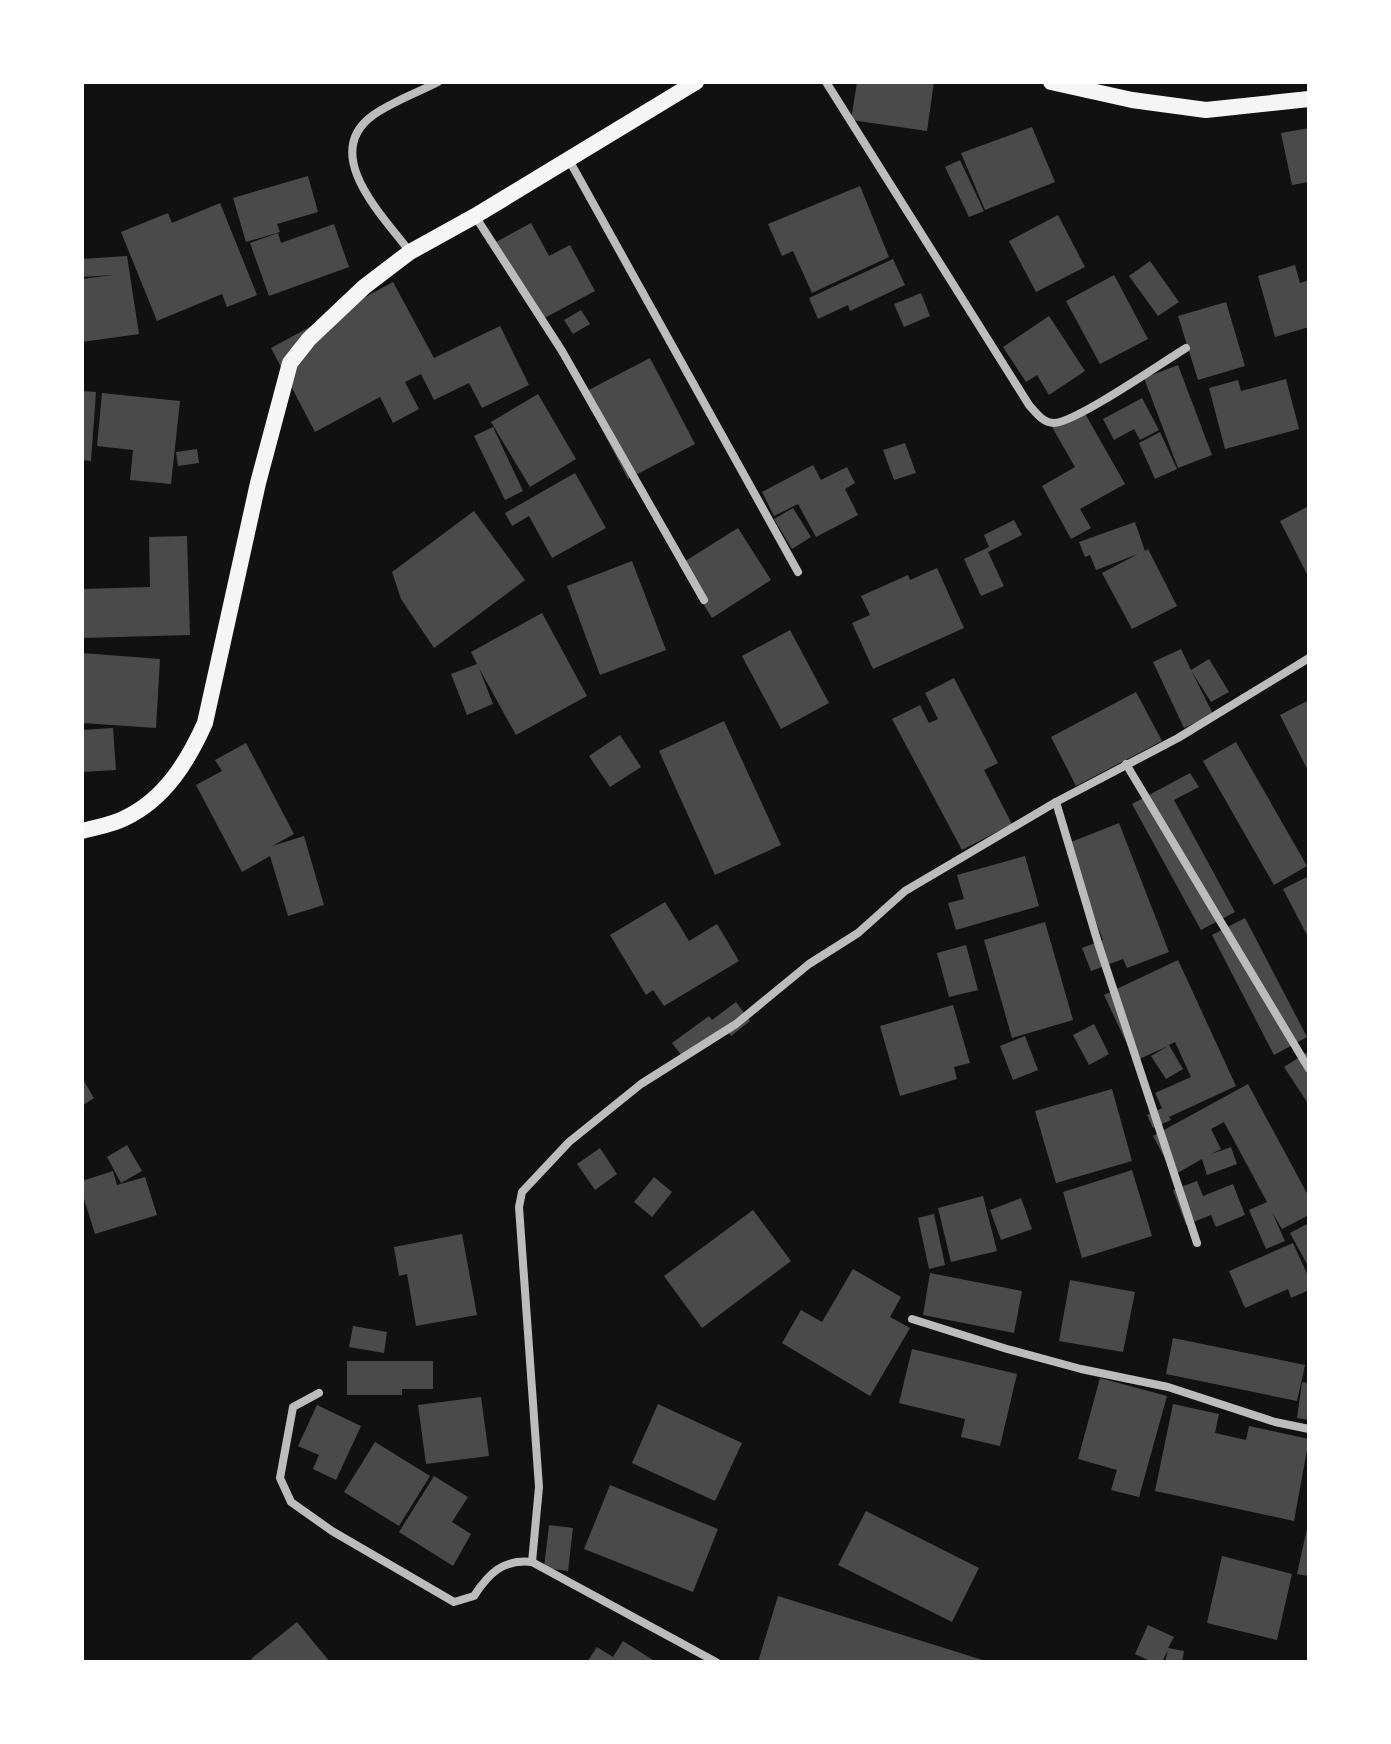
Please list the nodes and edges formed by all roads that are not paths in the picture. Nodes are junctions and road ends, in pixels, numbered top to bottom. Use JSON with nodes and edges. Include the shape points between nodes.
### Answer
{"nodes":[{"id":1,"x":438,"y":82,"type":"edge"},
{"id":2,"x":696,"y":82,"type":"edge"},
{"id":3,"x":826,"y":82,"type":"edge"},
{"id":4,"x":1051,"y":82,"type":"edge"},
{"id":5,"x":1309,"y":99,"type":"edge"},
{"id":6,"x":569,"y":160,"type":"junction"},
{"id":7,"x":475,"y":216,"type":"junction"},
{"id":8,"x":410,"y":252,"type":"junction"},
{"id":9,"x":1186,"y":348,"type":"dead end"},
{"id":10,"x":798,"y":572,"type":"dead end"},
{"id":11,"x":704,"y":600,"type":"dead end"},
{"id":12,"x":1309,"y":658,"type":"edge"},
{"id":13,"x":1126,"y":764,"type":"junction"},
{"id":14,"x":1056,"y":802,"type":"junction"},
{"id":15,"x":82,"y":831,"type":"edge"},
{"id":16,"x":1309,"y":1069,"type":"edge"},
{"id":17,"x":1197,"y":1243,"type":"dead end"},
{"id":18,"x":912,"y":1319,"type":"dead end"},
{"id":19,"x":319,"y":1393,"type":"dead end"},
{"id":20,"x":1309,"y":1429,"type":"edge"},
{"id":21,"x":532,"y":1562,"type":"junction"},
{"id":22,"x":716,"y":1662,"type":"edge"}],
"edges":[{"from":1,"to":8,"type":"street","via":[[374,115],[360,128],[351,157],[360,187]]},
{"from":2,"to":6,"type":"main road"},
{"from":3,"to":9,"type":"street","via":[[1029,405],[1047,422],[1079,413]]},
{"from":4,"to":5,"type":"main road","via":[[1206,110]]},
{"from":6,"to":7,"type":"main road"},
{"from":6,"to":10,"type":"street"},
{"from":7,"to":8,"type":"main road"},
{"from":7,"to":11,"type":"street","via":[[562,351]]},
{"from":8,"to":15,"type":"main road","via":[[309,339],[286,371],[205,723],[191,755],[166,789],[125,819]]},
{"from":12,"to":13,"type":"street"},
{"from":13,"to":14,"type":"street"},
{"from":13,"to":16,"type":"street"},
{"from":14,"to":17,"type":"street"},
{"from":14,"to":21,"type":"street","via":[[905,891],[736,1024],[641,1084],[569,1142],[522,1192],[519,1226],[539,1487]]},
{"from":18,"to":20,"type":"street"},
{"from":19,"to":21,"type":"street","via":[[293,1407],[280,1478],[291,1502],[454,1602],[474,1596],[500,1566]]},
{"from":21,"to":22,"type":"street"}]}
